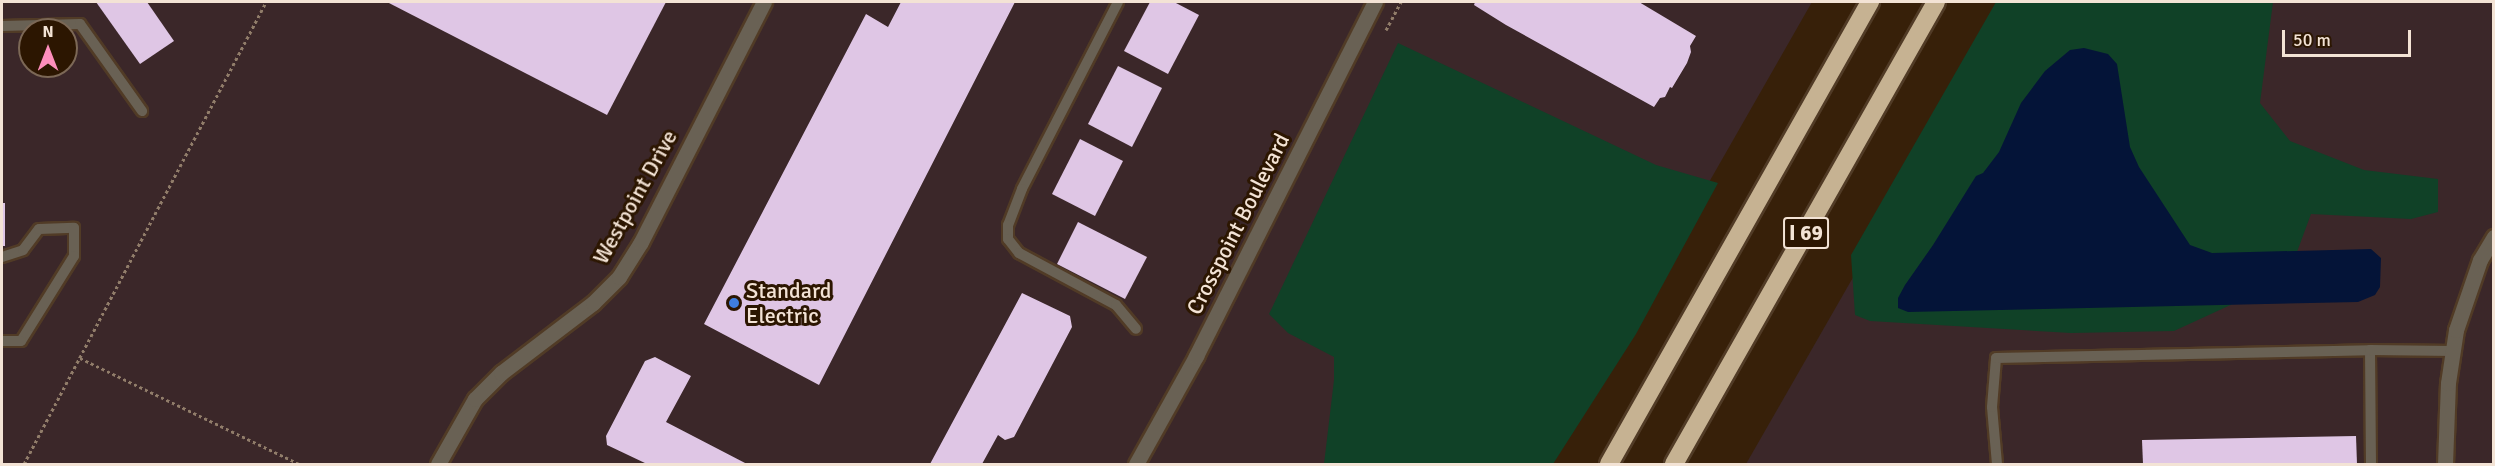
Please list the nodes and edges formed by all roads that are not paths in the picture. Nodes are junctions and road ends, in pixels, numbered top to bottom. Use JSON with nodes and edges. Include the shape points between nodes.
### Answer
{"nodes":[{"id":1,"x":764,"y":2,"type":"edge"},
{"id":2,"x":1118,"y":2,"type":"edge"},
{"id":3,"x":1375,"y":2,"type":"edge"},
{"id":4,"x":1870,"y":2,"type":"edge"},
{"id":5,"x":1936,"y":2,"type":"edge"},
{"id":6,"x":2,"y":26,"type":"edge"},
{"id":7,"x":142,"y":111,"type":"dead end"},
{"id":8,"x":2493,"y":237,"type":"edge"},
{"id":9,"x":2,"y":257,"type":"edge"},
{"id":10,"x":1136,"y":328,"type":"dead end"},
{"id":11,"x":2,"y":340,"type":"edge"},
{"id":12,"x":2370,"y":350,"type":"junction"},
{"id":13,"x":2453,"y":351,"type":"junction"},
{"id":14,"x":438,"y":465,"type":"edge"},
{"id":15,"x":1136,"y":465,"type":"edge"},
{"id":16,"x":1609,"y":465,"type":"edge"},
{"id":17,"x":1674,"y":465,"type":"edge"},
{"id":18,"x":1997,"y":465,"type":"edge"},
{"id":19,"x":2371,"y":465,"type":"edge"},
{"id":20,"x":2445,"y":465,"type":"edge"}],
"edges":[{"from":1,"to":14,"type":"street","name":"Westpoint Drive","via":[[641,242],[619,276],[593,303],[501,373],[475,399]]},
{"from":2,"to":10,"type":"lane","via":[[1022,189],[1008,225],[1008,239],[1019,253],[1116,305]]},
{"from":3,"to":15,"type":"street","name":"Crosspoint Boulevard","via":[[1196,356]]},
{"from":4,"to":16,"type":"highway","number":"I 69"},
{"from":5,"to":17,"type":"highway","number":"I 69"},
{"from":6,"to":7,"type":"lane","via":[[80,24]]},
{"from":8,"to":13,"type":"street","via":[[2480,260],[2456,330]]},
{"from":9,"to":11,"type":"lane","via":[[23,250],[39,229],[74,228],[74,256],[21,342]]},
{"from":12,"to":13,"type":"lane"},
{"from":12,"to":18,"type":"lane","via":[[1996,358],[1992,407]]},
{"from":12,"to":19,"type":"lane"},
{"from":13,"to":20,"type":"street"}]}
